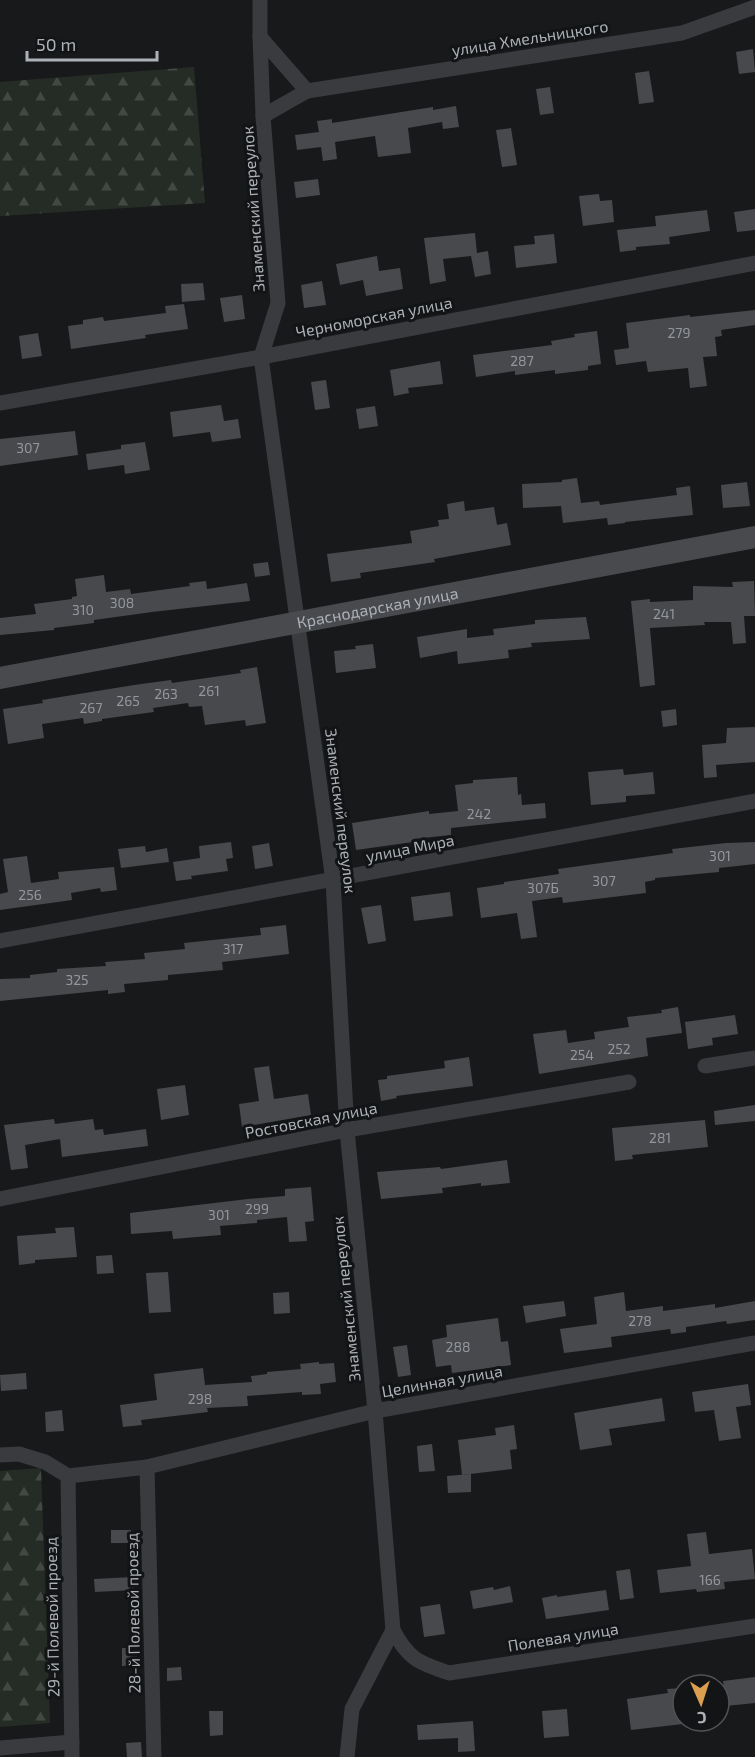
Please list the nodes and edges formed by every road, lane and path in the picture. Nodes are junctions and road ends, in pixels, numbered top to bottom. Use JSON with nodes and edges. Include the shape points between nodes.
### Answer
{"nodes":[{"id":1,"x":260,"y":0,"type":"edge"},
{"id":2,"x":755,"y":7,"type":"edge"},
{"id":3,"x":260,"y":37,"type":"junction"},
{"id":4,"x":307,"y":91,"type":"junction"},
{"id":5,"x":263,"y":116,"type":"junction"},
{"id":6,"x":755,"y":262,"type":"edge"},
{"id":7,"x":261,"y":357,"type":"junction"},
{"id":8,"x":0,"y":403,"type":"edge"},
{"id":9,"x":755,"y":537,"type":"edge"},
{"id":10,"x":297,"y":624,"type":"junction"},
{"id":11,"x":0,"y":678,"type":"edge"},
{"id":12,"x":755,"y":801,"type":"edge"},
{"id":13,"x":333,"y":881,"type":"junction"},
{"id":14,"x":0,"y":941,"type":"edge"},
{"id":15,"x":755,"y":1058,"type":"edge"},
{"id":16,"x":705,"y":1066,"type":"dead end"},
{"id":17,"x":629,"y":1082,"type":"dead end"},
{"id":18,"x":347,"y":1130,"type":"junction"},
{"id":19,"x":0,"y":1199,"type":"edge"},
{"id":20,"x":755,"y":1343,"type":"edge"},
{"id":21,"x":375,"y":1411,"type":"junction"},
{"id":22,"x":0,"y":1455,"type":"edge"},
{"id":23,"x":147,"y":1467,"type":"junction"},
{"id":24,"x":68,"y":1476,"type":"junction"},
{"id":25,"x":755,"y":1626,"type":"edge"},
{"id":26,"x":393,"y":1630,"type":"junction"},
{"id":27,"x":0,"y":1748,"type":"edge"},
{"id":28,"x":72,"y":1750,"type":"edge"},
{"id":29,"x":154,"y":1757,"type":"edge"},
{"id":30,"x":347,"y":1757,"type":"edge"}],
"edges":[{"from":1,"to":3,"type":"street","name":"Знаменский переулок"},
{"from":2,"to":4,"type":"street","name":"улица Хмельницкого","via":[[682,33]]},
{"from":3,"to":4,"type":"street"},
{"from":3,"to":5,"type":"street","name":"Знаменский переулок"},
{"from":4,"to":5,"type":"street","name":"улица Хмельницкого"},
{"from":5,"to":7,"type":"street","name":"Знаменский переулок","via":[[278,303]]},
{"from":6,"to":7,"type":"street","name":"Черноморская улица"},
{"from":7,"to":8,"type":"street","name":"Черноморская улица"},
{"from":7,"to":10,"type":"street","name":"Знаменский переулок"},
{"from":9,"to":10,"type":"street","name":"Краснодарская улица"},
{"from":10,"to":11,"type":"street","name":"Краснодарская улица"},
{"from":10,"to":13,"type":"street","name":"Знаменский переулок"},
{"from":12,"to":13,"type":"street","name":"улица Мира"},
{"from":13,"to":14,"type":"street","name":"улица Мира"},
{"from":13,"to":18,"type":"street","name":"Знаменский переулок"},
{"from":15,"to":16,"type":"street"},
{"from":17,"to":18,"type":"street","name":"Ростовская улица"},
{"from":18,"to":19,"type":"street","name":"Ростовская улица"},
{"from":18,"to":21,"type":"street","name":"Знаменский переулок"},
{"from":20,"to":21,"type":"street","name":"Целинная улица"},
{"from":21,"to":23,"type":"street","name":"Целинная улица"},
{"from":21,"to":26,"type":"street","name":"Знаменский переулок"},
{"from":22,"to":24,"type":"street","via":[[19,1454],[45,1462]]},
{"from":23,"to":24,"type":"street","name":"Целинная улица"},
{"from":23,"to":29,"type":"street","name":"28-й Полевой проезд"},
{"from":24,"to":28,"type":"street","name":"29-й Полевой проезд"},
{"from":25,"to":26,"type":"street","name":"Полевая улица","via":[[449,1673],[420,1663],[402,1646]]},
{"from":26,"to":30,"type":"street","via":[[352,1709]]},
{"from":27,"to":28,"type":"street"}]}
